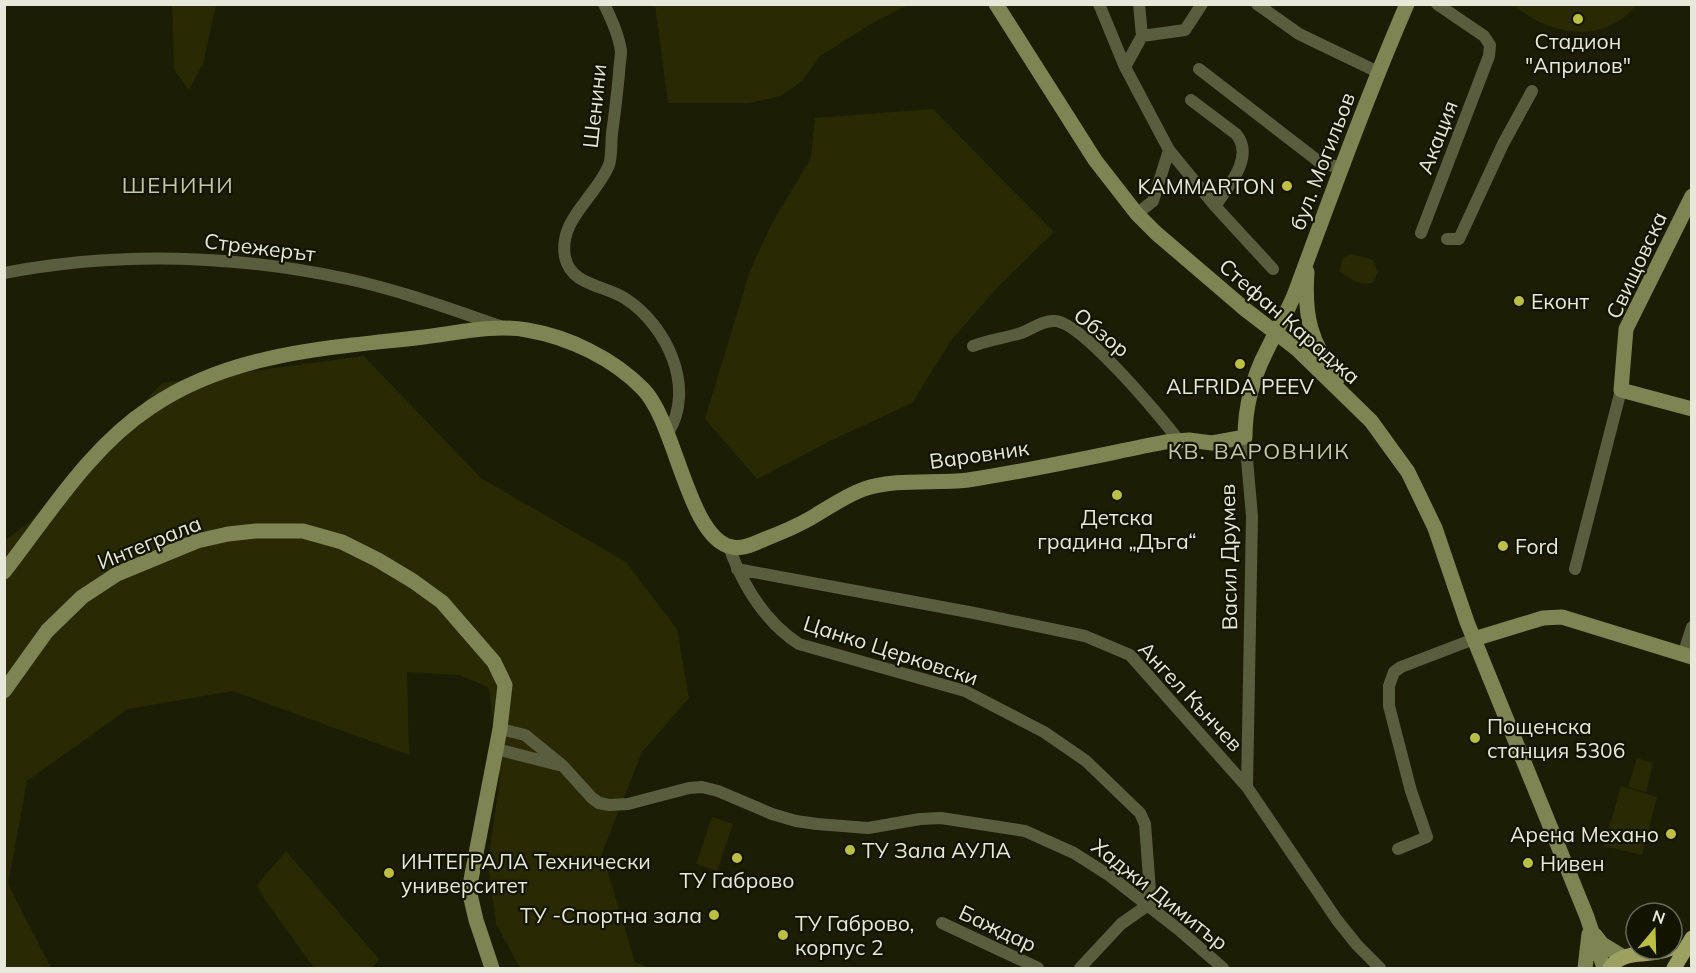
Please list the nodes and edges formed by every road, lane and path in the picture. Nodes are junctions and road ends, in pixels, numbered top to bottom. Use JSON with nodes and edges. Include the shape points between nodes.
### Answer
{"nodes":[{"id":1,"x":604,"y":4,"type":"edge"},
{"id":2,"x":1100,"y":4,"type":"edge"},
{"id":3,"x":1139,"y":4,"type":"edge"},
{"id":4,"x":1202,"y":4,"type":"edge"},
{"id":5,"x":1257,"y":4,"type":"edge"},
{"id":6,"x":1407,"y":4,"type":"edge"},
{"id":7,"x":1437,"y":4,"type":"edge"},
{"id":8,"x":997,"y":5,"type":"edge"},
{"id":9,"x":1142,"y":36,"type":"junction"},
{"id":10,"x":1125,"y":67,"type":"junction"},
{"id":11,"x":1199,"y":69,"type":"dead end"},
{"id":12,"x":1378,"y":72,"type":"junction"},
{"id":13,"x":1532,"y":91,"type":"dead end"},
{"id":14,"x":1191,"y":100,"type":"dead end"},
{"id":15,"x":1169,"y":150,"type":"junction"},
{"id":16,"x":1341,"y":167,"type":"junction"},
{"id":17,"x":1692,"y":196,"type":"edge"},
{"id":18,"x":1215,"y":206,"type":"junction"},
{"id":19,"x":1137,"y":214,"type":"junction"},
{"id":20,"x":1421,"y":233,"type":"dead end"},
{"id":21,"x":1447,"y":239,"type":"dead end"},
{"id":22,"x":1308,"y":256,"type":"junction"},
{"id":23,"x":1272,"y":269,"type":"dead end"},
{"id":24,"x":4,"y":273,"type":"edge"},
{"id":25,"x":504,"y":328,"type":"junction"},
{"id":26,"x":1277,"y":333,"type":"junction"},
{"id":27,"x":972,"y":346,"type":"dead end"},
{"id":28,"x":1621,"y":390,"type":"junction"},
{"id":29,"x":1692,"y":409,"type":"edge"},
{"id":30,"x":1371,"y":421,"type":"junction"},
{"id":31,"x":668,"y":434,"type":"junction"},
{"id":32,"x":1245,"y":437,"type":"junction"},
{"id":33,"x":1179,"y":441,"type":"junction"},
{"id":34,"x":729,"y":547,"type":"junction"},
{"id":35,"x":737,"y":569,"type":"junction"},
{"id":36,"x":1575,"y":569,"type":"dead end"},
{"id":37,"x":4,"y":572,"type":"edge"},
{"id":38,"x":1692,"y":627,"type":"edge"},
{"id":39,"x":1474,"y":639,"type":"junction"},
{"id":40,"x":1687,"y":656,"type":"edge"},
{"id":41,"x":4,"y":691,"type":"edge"},
{"id":42,"x":500,"y":729,"type":"junction"},
{"id":43,"x":496,"y":749,"type":"junction"},
{"id":44,"x":563,"y":766,"type":"junction"},
{"id":45,"x":1247,"y":787,"type":"junction"},
{"id":46,"x":1398,"y":849,"type":"dead end"},
{"id":47,"x":1148,"y":905,"type":"junction"},
{"id":48,"x":942,"y":923,"type":"dead end"},
{"id":49,"x":1589,"y":925,"type":"junction"},
{"id":50,"x":1691,"y":940,"type":"edge"},
{"id":51,"x":1624,"y":953,"type":"edge"},
{"id":52,"x":1624,"y":960,"type":"edge"},
{"id":53,"x":492,"y":969,"type":"edge"},
{"id":54,"x":1038,"y":969,"type":"edge"},
{"id":55,"x":1080,"y":969,"type":"edge"},
{"id":56,"x":1223,"y":969,"type":"edge"},
{"id":57,"x":1380,"y":969,"type":"edge"},
{"id":58,"x":1585,"y":969,"type":"edge"},
{"id":59,"x":1604,"y":969,"type":"edge"},
{"id":60,"x":1610,"y":969,"type":"edge"},
{"id":61,"x":1674,"y":969,"type":"edge"},
{"id":62,"x":1679,"y":969,"type":"edge"}],
"edges":[{"from":1,"to":31,"type":"street","name":"Шенини","via":[[621,52],[609,164],[571,224],[565,238],[565,253],[571,272],[631,302],[668,347],[676,364],[679,398],[676,421]]},
{"from":2,"to":10,"type":"street"},
{"from":3,"to":9,"type":"street"},
{"from":4,"to":9,"type":"street","via":[[1185,30]]},
{"from":5,"to":12,"type":"street","via":[[1299,34]]},
{"from":6,"to":12,"type":"street","name":"бул. Могильов"},
{"from":7,"to":20,"type":"street","name":"Акация","via":[[1484,36],[1490,45]]},
{"from":8,"to":19,"type":"street","name":"Стефан Караджа","via":[[1095,160]]},
{"from":9,"to":10,"type":"street"},
{"from":10,"to":15,"type":"street"},
{"from":11,"to":16,"type":"street","via":[[1322,164]]},
{"from":12,"to":16,"type":"street","name":"бул. Могильов"},
{"from":13,"to":21,"type":"street","via":[[1459,239]]},
{"from":14,"to":18,"type":"street","via":[[1236,134],[1245,149],[1229,186]]},
{"from":15,"to":18,"type":"street"},
{"from":15,"to":19,"type":"street","via":[[1153,201]]},
{"from":16,"to":22,"type":"street","name":"бул. Могильов"},
{"from":17,"to":28,"type":"street","name":"Свищовска","via":[[1626,329]]},
{"from":18,"to":23,"type":"street"},
{"from":19,"to":26,"type":"street","name":"Стефан Караджа"},
{"from":22,"to":26,"type":"street","name":"бул. Могильов"},
{"from":22,"to":30,"type":"street","via":[[1306,306],[1313,338],[1324,360]]},
{"from":24,"to":25,"type":"street","name":"Стрежерът","via":[[121,259],[192,258],[260,264],[348,279]]},
{"from":25,"to":31,"type":"street","via":[[560,339],[602,357],[653,399]]},
{"from":25,"to":37,"type":"street","via":[[303,351],[252,362],[171,394],[134,419],[88,462]]},
{"from":26,"to":30,"type":"street","name":"Стефан Караджа"},
{"from":26,"to":32,"type":"street","name":"Васил Друмев","via":[[1253,386],[1245,414]]},
{"from":27,"to":33,"type":"street","name":"Обзор","via":[[1048,322],[1060,322],[1127,378]]},
{"from":28,"to":29,"type":"street"},
{"from":28,"to":36,"type":"street"},
{"from":30,"to":39,"type":"street","name":"Стефан Караджа","via":[[1420,494]]},
{"from":31,"to":34,"type":"street","via":[[700,516],[714,538]]},
{"from":32,"to":33,"type":"street","name":"Варовник","via":[[1207,444]]},
{"from":32,"to":45,"type":"street","name":"Васил Друмев","via":[[1252,516]]},
{"from":33,"to":34,"type":"street","name":"Варовник","via":[[967,480],[866,489],[780,533],[747,546]]},
{"from":34,"to":35,"type":"street","name":"Цанко Церковски"},
{"from":35,"to":45,"type":"street","name":"Ангел Кънчев","via":[[1099,640],[1130,655]]},
{"from":35,"to":47,"type":"street","name":"Цанко Церковски","via":[[759,606],[786,636],[799,644],[965,690],[1044,732],[1086,761],[1140,813],[1145,824]]},
{"from":38,"to":40,"type":"street"},
{"from":39,"to":40,"type":"street","via":[[1543,618],[1562,617]]},
{"from":39,"to":46,"type":"street","via":[[1394,672],[1389,705],[1410,791],[1427,837]]},
{"from":39,"to":49,"type":"street","name":"Стефан Караджа"},
{"from":41,"to":42,"type":"street","name":"Интеграла","via":[[47,631],[82,597],[117,574],[197,541],[247,532],[303,531],[342,542],[378,560],[442,602],[477,640],[502,676],[505,685]]},
{"from":42,"to":43,"type":"street","name":"Интеграла"},
{"from":42,"to":44,"type":"street","name":"Хаджи Димитър","via":[[525,735]]},
{"from":43,"to":44,"type":"street"},
{"from":43,"to":53,"type":"street","name":"Интеграла","via":[[470,890]]},
{"from":44,"to":47,"type":"street","name":"Хаджи Димитър","via":[[592,798],[609,805],[702,787],[796,822],[868,828],[941,818],[1024,831],[1074,853]]},
{"from":45,"to":57,"type":"street","name":"Ангел Кънчев","via":[[1337,920]]},
{"from":47,"to":55,"type":"street","via":[[1121,924]]},
{"from":47,"to":56,"type":"street","name":"Хаджи Димитър"},
{"from":48,"to":54,"type":"street","name":"Баждар"},
{"from":49,"to":51,"type":"street","via":[[1602,944]]},
{"from":49,"to":58,"type":"street"},
{"from":49,"to":59,"type":"street","name":"Стефан Караджа"},
{"from":50,"to":61,"type":"main road"},
{"from":50,"to":62,"type":"main road"},
{"from":52,"to":60,"type":"main road"}]}
